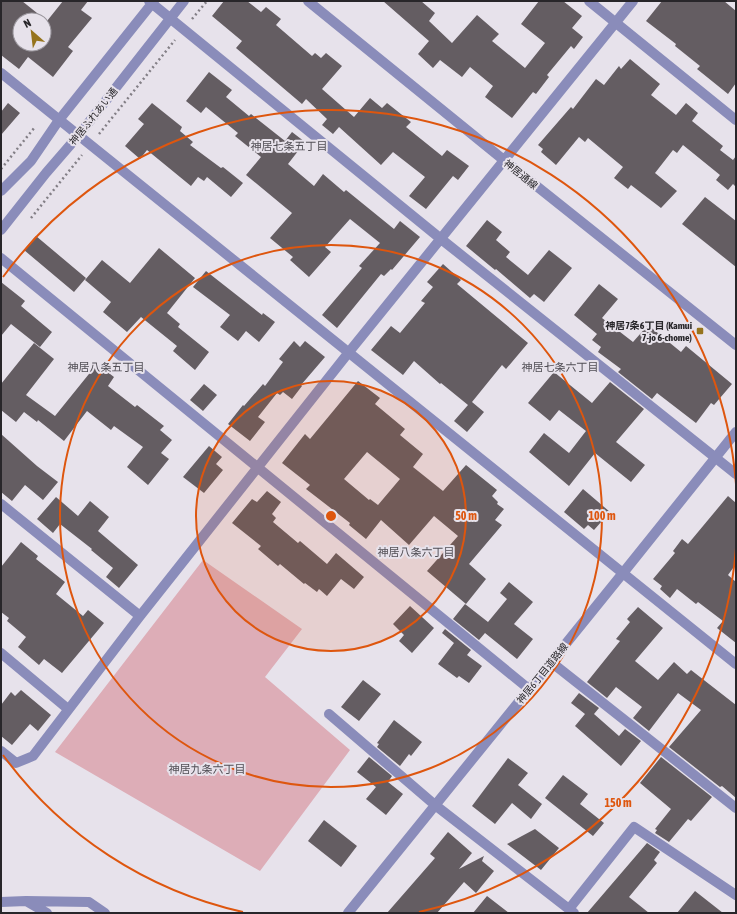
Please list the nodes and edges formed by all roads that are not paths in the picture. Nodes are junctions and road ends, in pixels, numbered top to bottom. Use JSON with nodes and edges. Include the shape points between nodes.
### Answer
{"nodes":[{"id":1,"x":184,"y":1,"type":"edge"},
{"id":2,"x":308,"y":1,"type":"edge"},
{"id":3,"x":589,"y":1,"type":"edge"},
{"id":4,"x":633,"y":1,"type":"edge"},
{"id":5,"x":152,"y":2,"type":"edge"},
{"id":6,"x":171,"y":19,"type":"junction"},
{"id":7,"x":616,"y":23,"type":"junction"},
{"id":8,"x":1,"y":73,"type":"edge"},
{"id":9,"x":58,"y":120,"type":"junction"},
{"id":10,"x":736,"y":120,"type":"edge"},
{"id":11,"x":78,"y":136,"type":"junction"},
{"id":12,"x":505,"y":161,"type":"junction"},
{"id":13,"x":1,"y":191,"type":"edge"},
{"id":14,"x":1,"y":230,"type":"edge"},
{"id":15,"x":441,"y":239,"type":"junction"},
{"id":16,"x":1,"y":258,"type":"edge"},
{"id":17,"x":736,"y":345,"type":"edge"},
{"id":18,"x":349,"y":352,"type":"junction"},
{"id":19,"x":736,"y":432,"type":"edge"},
{"id":20,"x":715,"y":458,"type":"junction"},
{"id":21,"x":258,"y":468,"type":"junction"},
{"id":22,"x":736,"y":474,"type":"edge"},
{"id":23,"x":1,"y":504,"type":"edge"},
{"id":24,"x":623,"y":573,"type":"junction"},
{"id":25,"x":140,"y":616,"type":"junction"},
{"id":26,"x":1,"y":654,"type":"edge"},
{"id":27,"x":551,"y":662,"type":"junction"},
{"id":28,"x":736,"y":664,"type":"edge"},
{"id":29,"x":529,"y":689,"type":"junction"},
{"id":30,"x":68,"y":709,"type":"junction"},
{"id":31,"x":329,"y":714,"type":"dead end"},
{"id":32,"x":1,"y":750,"type":"edge"},
{"id":33,"x":435,"y":805,"type":"junction"},
{"id":34,"x":736,"y":808,"type":"edge"},
{"id":35,"x":736,"y":895,"type":"edge"},
{"id":36,"x":1,"y":902,"type":"edge"},
{"id":37,"x":26,"y":902,"type":"junction"},
{"id":38,"x":572,"y":911,"type":"edge"},
{"id":39,"x":350,"y":912,"type":"edge"},
{"id":40,"x":47,"y":913,"type":"edge"},
{"id":41,"x":105,"y":913,"type":"edge"}],
"edges":[{"from":1,"to":6,"type":"street","name":"神居ふれあい通"},
{"from":2,"to":12,"type":"street","name":"神居通線"},
{"from":3,"to":7,"type":"street"},
{"from":4,"to":7,"type":"street"},
{"from":5,"to":6,"type":"street"},
{"from":5,"to":9,"type":"street"},
{"from":6,"to":11,"type":"street","name":"神居ふれあい通"},
{"from":6,"to":15,"type":"street"},
{"from":7,"to":10,"type":"street"},
{"from":7,"to":12,"type":"street"},
{"from":8,"to":9,"type":"street"},
{"from":9,"to":11,"type":"street"},
{"from":9,"to":13,"type":"street","via":[[31,161]]},
{"from":11,"to":14,"type":"street","name":"神居ふれあい通"},
{"from":11,"to":18,"type":"street"},
{"from":12,"to":15,"type":"street"},
{"from":12,"to":17,"type":"street","name":"神居通線"},
{"from":15,"to":18,"type":"street"},
{"from":15,"to":20,"type":"street"},
{"from":16,"to":21,"type":"street"},
{"from":18,"to":21,"type":"street"},
{"from":18,"to":24,"type":"street"},
{"from":19,"to":20,"type":"street","name":"神居6丁目道路線"},
{"from":20,"to":22,"type":"street"},
{"from":20,"to":24,"type":"street","name":"神居6丁目道路線"},
{"from":21,"to":25,"type":"street"},
{"from":21,"to":29,"type":"street"},
{"from":23,"to":25,"type":"street"},
{"from":24,"to":27,"type":"street","name":"神居6丁目道路線"},
{"from":24,"to":28,"type":"street"},
{"from":25,"to":30,"type":"street"},
{"from":26,"to":30,"type":"street"},
{"from":27,"to":29,"type":"street","name":"神居6丁目道路線"},
{"from":27,"to":34,"type":"street"},
{"from":29,"to":33,"type":"street","name":"神居6丁目道路線"},
{"from":30,"to":32,"type":"street","via":[[33,756],[16,763]]},
{"from":31,"to":33,"type":"street"},
{"from":33,"to":38,"type":"street"},
{"from":33,"to":39,"type":"street","name":"神居6丁目道路線"},
{"from":35,"to":38,"type":"street","via":[[634,827]]},
{"from":36,"to":37,"type":"street"},
{"from":37,"to":40,"type":"street"},
{"from":37,"to":41,"type":"street","via":[[89,902]]}]}
